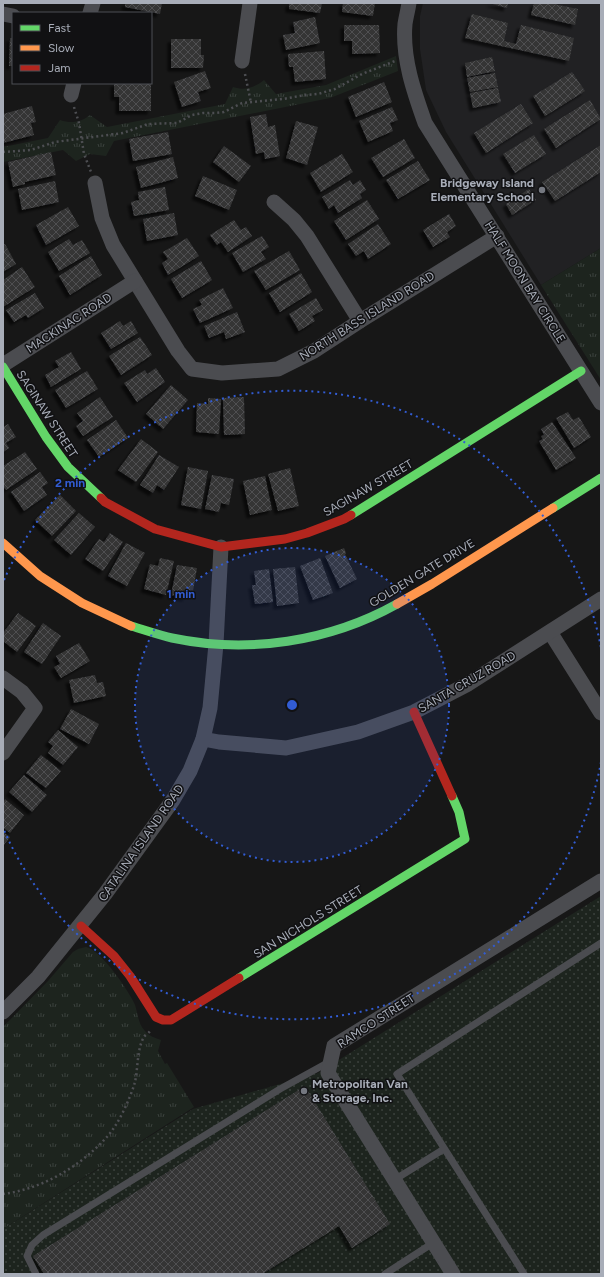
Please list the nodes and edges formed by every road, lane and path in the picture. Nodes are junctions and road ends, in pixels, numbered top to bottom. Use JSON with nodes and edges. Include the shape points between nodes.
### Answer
{"nodes":[{"id":1,"x":250,"y":3,"type":"edge"},
{"id":2,"x":409,"y":3,"type":"edge"},
{"id":3,"x":406,"y":57,"type":"junction"},
{"id":4,"x":242,"y":61,"type":"joint"},
{"id":5,"x":72,"y":89,"type":"edge"},
{"id":6,"x":251,"y":102,"type":"junction"},
{"id":7,"x":81,"y":139,"type":"junction"},
{"id":8,"x":3,"y":152,"type":"edge"},
{"id":9,"x":95,"y":183,"type":"joint"},
{"id":10,"x":274,"y":202,"type":"dead end"},
{"id":11,"x":497,"y":236,"type":"junction"},
{"id":12,"x":135,"y":280,"type":"junction"},
{"id":13,"x":360,"y":321,"type":"junction"},
{"id":14,"x":3,"y":366,"type":"edge"},
{"id":15,"x":581,"y":371,"type":"junction"},
{"id":16,"x":601,"y":403,"type":"edge"},
{"id":17,"x":601,"y":478,"type":"edge"},
{"id":18,"x":3,"y":544,"type":"edge"},
{"id":19,"x":221,"y":547,"type":"junction"},
{"id":20,"x":601,"y":599,"type":"edge"},
{"id":21,"x":550,"y":632,"type":"junction"},
{"id":22,"x":216,"y":644,"type":"junction"},
{"id":23,"x":3,"y":678,"type":"edge"},
{"id":24,"x":414,"y":712,"type":"junction"},
{"id":25,"x":601,"y":713,"type":"edge"},
{"id":26,"x":204,"y":739,"type":"junction"},
{"id":27,"x":3,"y":753,"type":"edge"},
{"id":28,"x":601,"y":881,"type":"edge"},
{"id":29,"x":80,"y":926,"type":"junction"},
{"id":30,"x":601,"y":943,"type":"edge"},
{"id":31,"x":3,"y":1012,"type":"edge"},
{"id":32,"x":163,"y":1020,"type":"junction"},
{"id":33,"x":331,"y":1061,"type":"junction"},
{"id":34,"x":444,"y":1149,"type":"junction"},
{"id":35,"x":394,"y":1180,"type":"junction"},
{"id":36,"x":3,"y":1194,"type":"edge"},
{"id":37,"x":433,"y":1243,"type":"junction"},
{"id":38,"x":36,"y":1274,"type":"edge"},
{"id":39,"x":385,"y":1274,"type":"edge"},
{"id":40,"x":453,"y":1274,"type":"edge"},
{"id":41,"x":524,"y":1274,"type":"edge"}],
"edges":[{"from":1,"to":4,"type":"street"},
{"from":2,"to":3,"type":"street","name":"HALF MOON BAY CIRCLE","via":[[405,25]]},
{"from":3,"to":6,"type":"path","via":[[318,94]]},
{"from":3,"to":11,"type":"street","name":"HALF MOON BAY CIRCLE","via":[[425,123]]},
{"from":4,"to":6,"type":"path"},
{"from":5,"to":7,"type":"path"},
{"from":6,"to":7,"type":"path","via":[[242,103],[224,112],[203,112],[177,123],[148,124],[122,133]]},
{"from":7,"to":8,"type":"path","via":[[55,142],[31,150]]},
{"from":7,"to":9,"type":"path"},
{"from":9,"to":12,"type":"street","via":[[102,218],[113,245]]},
{"from":10,"to":13,"type":"street","via":[[307,236]]},
{"from":11,"to":13,"type":"street","name":"NORTH BASS ISLAND ROAD"},
{"from":11,"to":15,"type":"street","name":"HALF MOON BAY CIRCLE"},
{"from":12,"to":13,"type":"street","name":"NORTH BASS ISLAND ROAD","via":[[192,370],[222,373],[278,369],[314,352]]},
{"from":12,"to":14,"type":"street","name":"MACKINAC ROAD"},
{"from":14,"to":19,"type":"street","name":"SAGINAW STREET","via":[[46,437],[68,467],[106,502],[155,529]]},
{"from":15,"to":16,"type":"street","name":"HALF MOON BAY CIRCLE"},
{"from":15,"to":19,"type":"street","name":"SAGINAW STREET","via":[[344,519],[285,539]]},
{"from":17,"to":22,"type":"street","name":"GOLDEN GATE DRIVE","via":[[432,584],[365,620],[294,640],[264,644]]},
{"from":18,"to":22,"type":"street","name":"GOLDEN GATE DRIVE","via":[[44,580],[93,610],[159,635]]},
{"from":19,"to":22,"type":"street","name":"CATALINA ISLAND ROAD"},
{"from":20,"to":21,"type":"street","name":"SANTA CRUZ ROAD"},
{"from":21,"to":24,"type":"street","name":"SANTA CRUZ ROAD","via":[[468,684]]},
{"from":21,"to":25,"type":"street"},
{"from":22,"to":26,"type":"street","name":"CATALINA ISLAND ROAD","via":[[210,708]]},
{"from":23,"to":27,"type":"street","via":[[22,692],[35,708]]},
{"from":24,"to":26,"type":"street","name":"SANTA CRUZ ROAD","via":[[358,732],[286,748]]},
{"from":24,"to":32,"type":"street","name":"SAN NICHOLS STREET","via":[[459,812],[465,839],[172,1020]]},
{"from":26,"to":29,"type":"street","name":"CATALINA ISLAND ROAD","via":[[190,771],[173,800]]},
{"from":28,"to":33,"type":"street","name":"RAMCO STREET","via":[[334,1046]]},
{"from":29,"to":31,"type":"street","name":"CATALINA ISLAND ROAD","via":[[38,977]]},
{"from":29,"to":32,"type":"street","via":[[114,956],[130,976],[152,1012]]},
{"from":30,"to":34,"type":"lane","via":[[397,1074]]},
{"from":32,"to":36,"type":"path","via":[[144,1037],[135,1082],[124,1110],[106,1138],[81,1161],[51,1180]]},
{"from":33,"to":35,"type":"street","name":"RAMCO STREET","via":[[328,1073]]},
{"from":33,"to":38,"type":"lane","via":[[280,1089],[42,1235],[32,1245],[27,1256]]},
{"from":34,"to":35,"type":"lane"},
{"from":34,"to":41,"type":"lane"},
{"from":35,"to":37,"type":"street","name":"RAMCO STREET"},
{"from":37,"to":39,"type":"lane"},
{"from":37,"to":40,"type":"street","name":"RAMCO STREET"}]}
